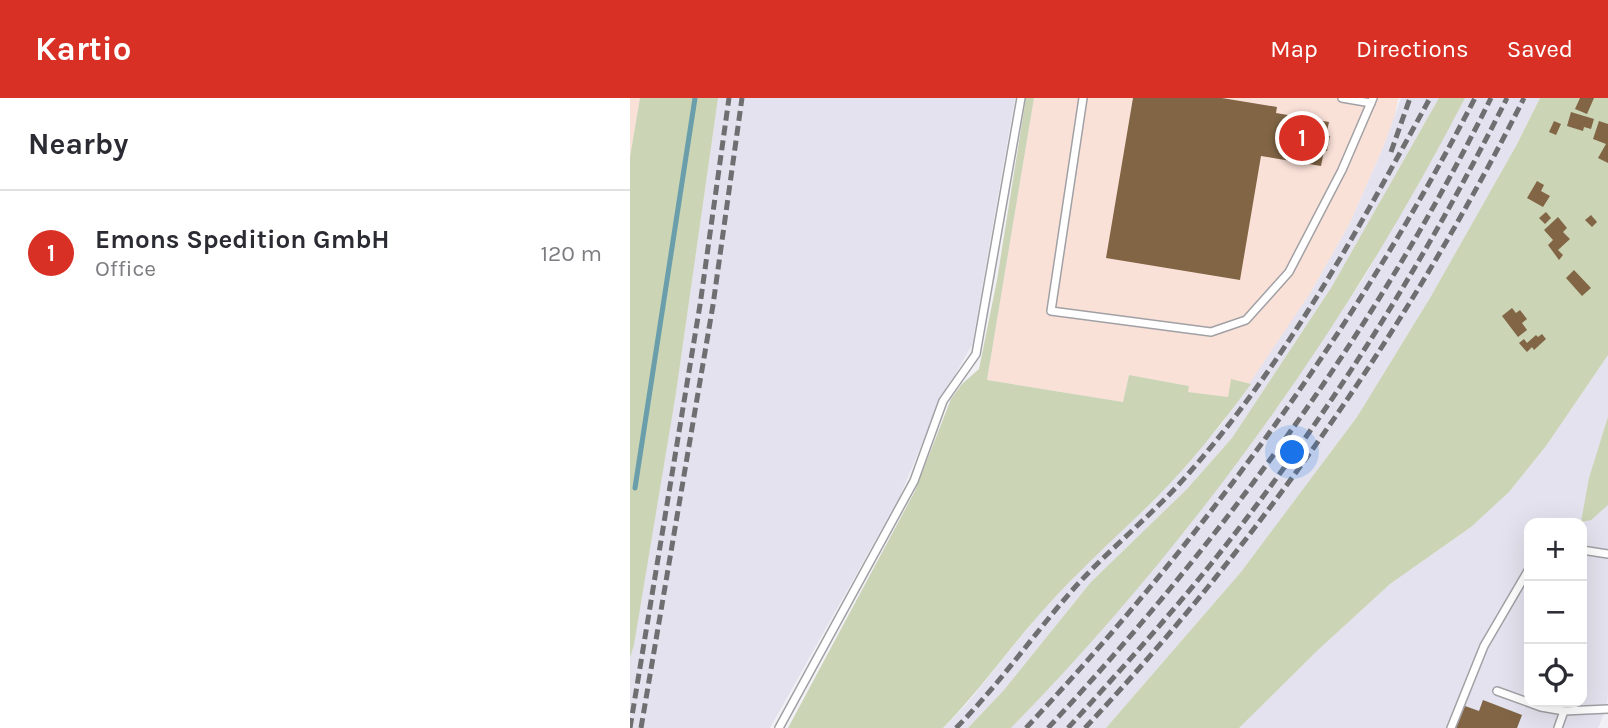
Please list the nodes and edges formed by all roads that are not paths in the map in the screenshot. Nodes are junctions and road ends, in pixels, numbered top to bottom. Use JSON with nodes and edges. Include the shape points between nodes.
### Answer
{"nodes":[{"id":1,"x":1021,"y":98,"type":"edge"},
{"id":2,"x":1083,"y":98,"type":"edge"},
{"id":3,"x":1342,"y":98,"type":"edge"},
{"id":4,"x":1372,"y":100,"type":"edge"},
{"id":5,"x":1587,"y":551,"type":"edge"},
{"id":6,"x":1608,"y":554,"type":"edge"},
{"id":7,"x":1524,"y":577,"type":"edge"},
{"id":8,"x":1497,"y":691,"type":"dead end"},
{"id":9,"x":1608,"y":709,"type":"edge"},
{"id":10,"x":1564,"y":712,"type":"junction"},
{"id":11,"x":779,"y":728,"type":"edge"},
{"id":12,"x":1451,"y":728,"type":"edge"},
{"id":13,"x":1558,"y":728,"type":"edge"}],
"edges":[{"from":1,"to":11,"type":"lane","via":[[976,354],[943,401],[914,481]]},
{"from":2,"to":4,"type":"lane","via":[[1051,311],[1211,332],[1246,320],[1289,272]]},
{"from":3,"to":4,"type":"lane"},
{"from":5,"to":6,"type":"lane"},
{"from":7,"to":12,"type":"lane","via":[[1484,646]]},
{"from":8,"to":10,"type":"lane"},
{"from":9,"to":10,"type":"lane"},
{"from":10,"to":13,"type":"lane"}]}
